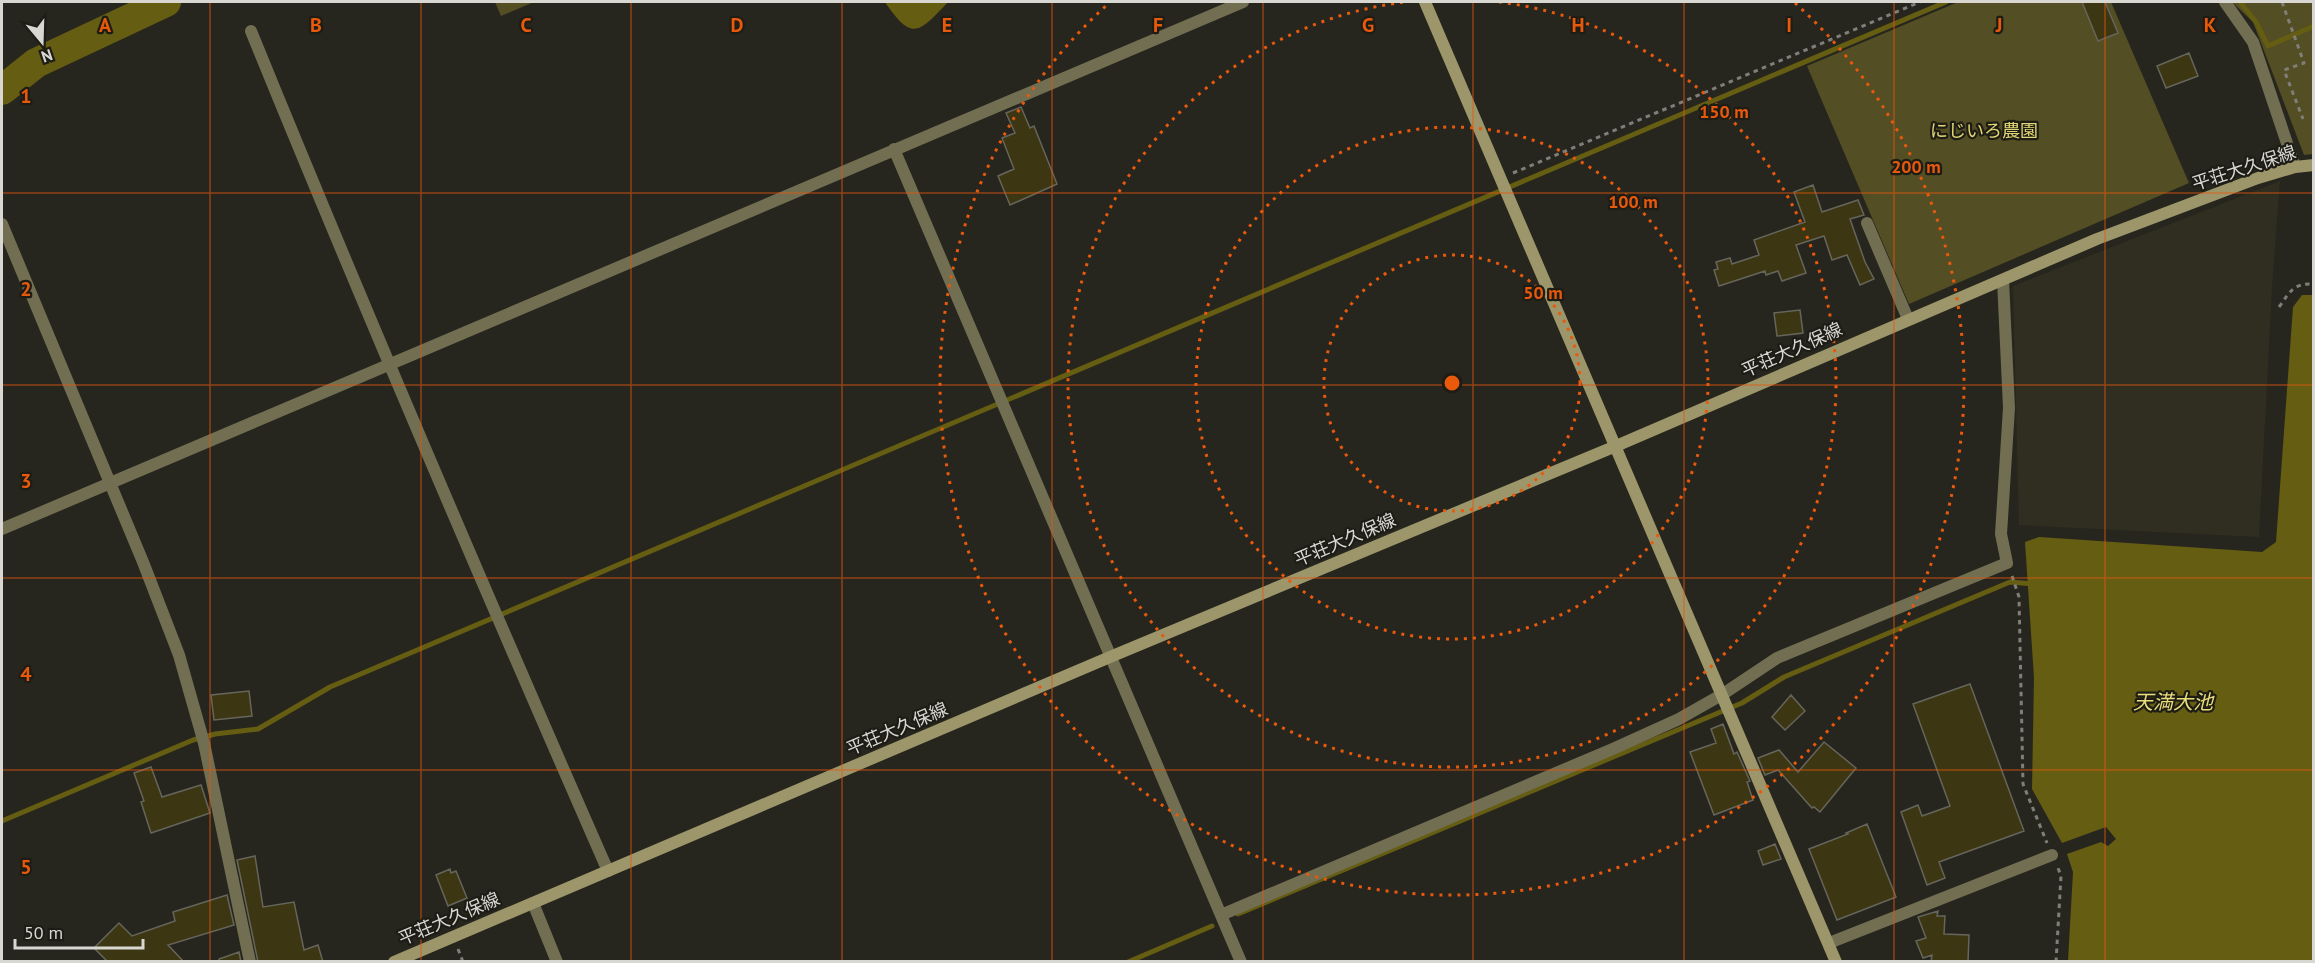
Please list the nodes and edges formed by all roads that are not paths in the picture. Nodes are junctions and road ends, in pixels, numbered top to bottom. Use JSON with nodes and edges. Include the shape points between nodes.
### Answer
{"nodes":[{"id":1,"x":1243,"y":2,"type":"edge"},
{"id":2,"x":1425,"y":2,"type":"edge"},
{"id":3,"x":2225,"y":2,"type":"edge"},
{"id":4,"x":251,"y":31,"type":"dead end"},
{"id":5,"x":894,"y":149,"type":"junction"},
{"id":6,"x":2313,"y":165,"type":"edge"},
{"id":7,"x":2295,"y":166,"type":"junction"},
{"id":8,"x":1867,"y":223,"type":"dead end"},
{"id":9,"x":2,"y":224,"type":"edge"},
{"id":10,"x":2003,"y":280,"type":"junction"},
{"id":11,"x":1908,"y":319,"type":"junction"},
{"id":12,"x":389,"y":363,"type":"junction"},
{"id":13,"x":1616,"y":446,"type":"junction"},
{"id":14,"x":110,"y":482,"type":"junction"},
{"id":15,"x":2,"y":529,"type":"edge"},
{"id":16,"x":1110,"y":657,"type":"junction"},
{"id":17,"x":1723,"y":694,"type":"junction"},
{"id":18,"x":2052,"y":855,"type":"road end"},
{"id":19,"x":608,"y":871,"type":"junction"},
{"id":20,"x":533,"y":903,"type":"junction"},
{"id":21,"x":1221,"y":915,"type":"junction"},
{"id":22,"x":1829,"y":943,"type":"junction"},
{"id":23,"x":1835,"y":961,"type":"edge"},
{"id":24,"x":250,"y":962,"type":"edge"},
{"id":25,"x":394,"y":962,"type":"edge"},
{"id":26,"x":557,"y":962,"type":"edge"},
{"id":27,"x":1241,"y":962,"type":"edge"}],
"edges":[{"from":1,"to":5,"type":"street"},
{"from":2,"to":13,"type":"main road"},
{"from":3,"to":7,"type":"street","via":[[2253,42]]},
{"from":4,"to":12,"type":"street"},
{"from":5,"to":12,"type":"street"},
{"from":5,"to":16,"type":"street"},
{"from":6,"to":7,"type":"main road","name":"平荘大久保線"},
{"from":7,"to":10,"type":"main road","name":"平荘大久保線","via":[[2097,239]]},
{"from":8,"to":11,"type":"street"},
{"from":9,"to":14,"type":"street"},
{"from":10,"to":11,"type":"main road","name":"平荘大久保線"},
{"from":10,"to":17,"type":"street","via":[[2009,408],[2001,534],[2007,563],[1777,658]]},
{"from":11,"to":13,"type":"main road","name":"平荘大久保線"},
{"from":12,"to":14,"type":"street"},
{"from":12,"to":19,"type":"street"},
{"from":13,"to":16,"type":"main road","name":"平荘大久保線"},
{"from":13,"to":17,"type":"main road"},
{"from":14,"to":15,"type":"street"},
{"from":14,"to":24,"type":"street","via":[[179,655],[204,743]]},
{"from":16,"to":19,"type":"main road","name":"平荘大久保線"},
{"from":16,"to":21,"type":"street"},
{"from":17,"to":21,"type":"street","via":[[1615,748]]},
{"from":17,"to":22,"type":"main road"},
{"from":18,"to":22,"type":"street"},
{"from":19,"to":20,"type":"main road","name":"平荘大久保線"},
{"from":20,"to":25,"type":"main road","name":"平荘大久保線"},
{"from":20,"to":26,"type":"street"},
{"from":21,"to":27,"type":"street"},
{"from":22,"to":23,"type":"main road"}]}
